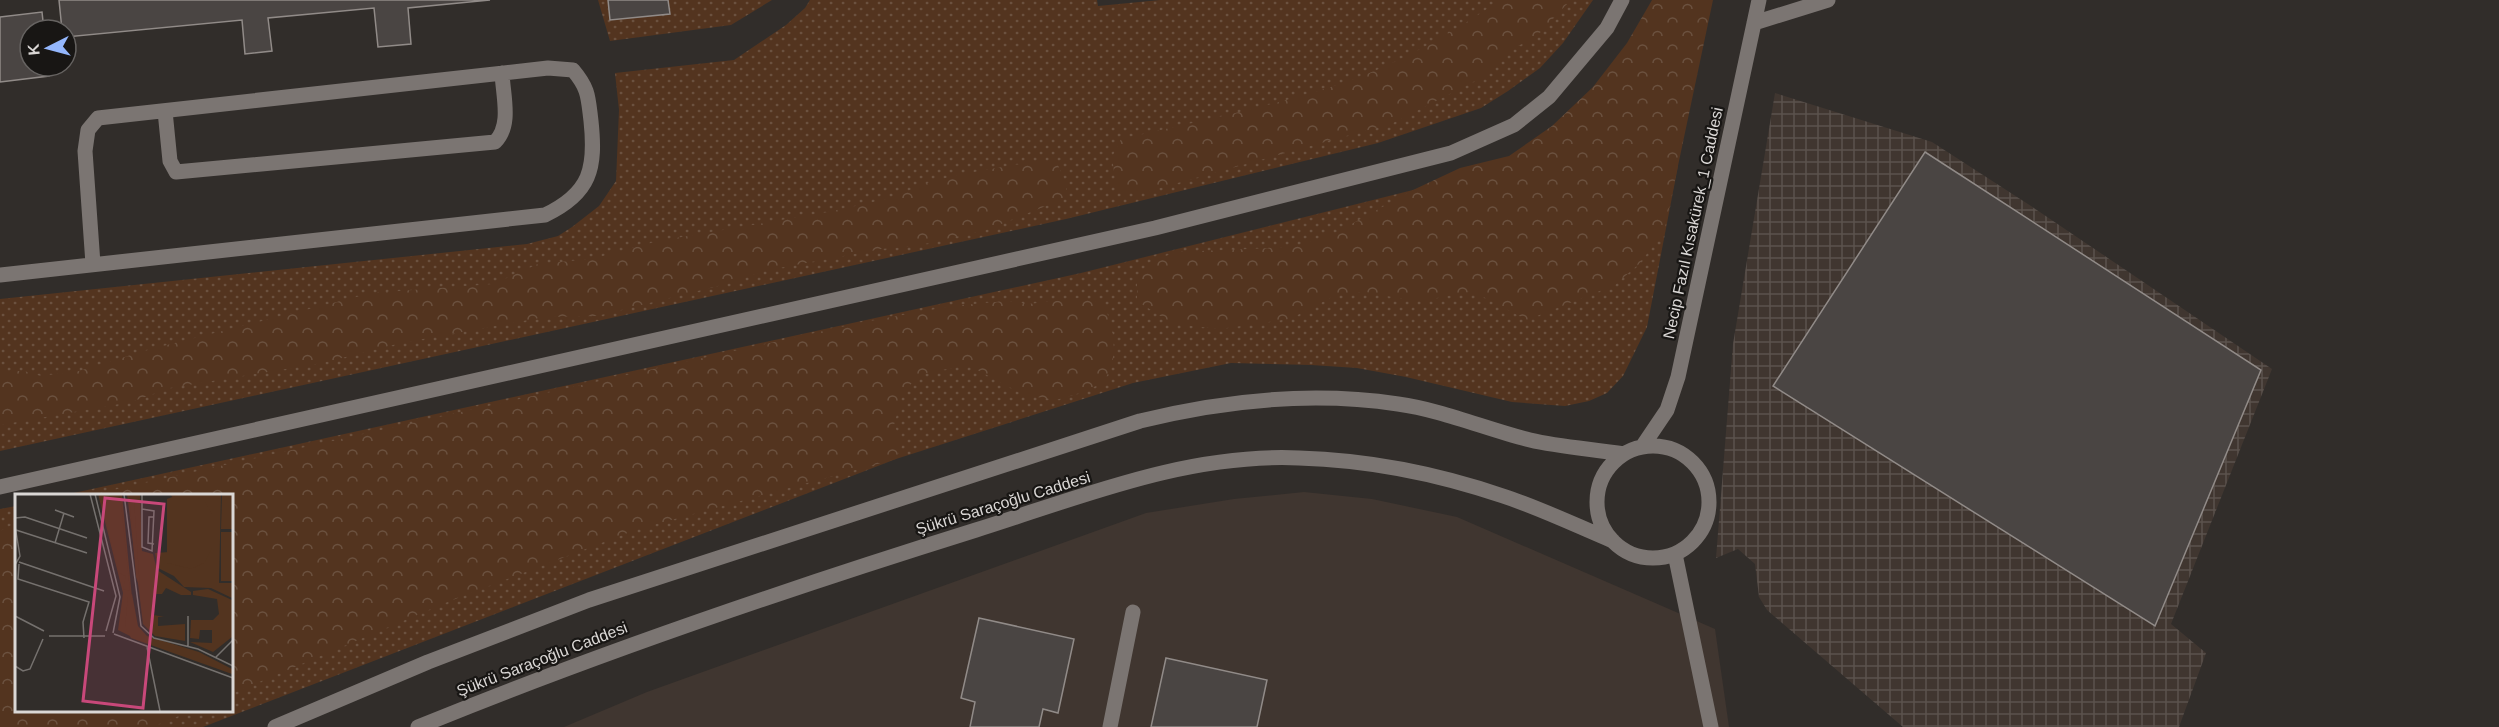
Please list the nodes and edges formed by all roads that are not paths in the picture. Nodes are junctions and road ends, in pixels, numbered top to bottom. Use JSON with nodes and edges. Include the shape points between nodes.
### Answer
{"nodes":[{"id":1,"x":1622,"y":0,"type":"edge"},
{"id":2,"x":1759,"y":0,"type":"edge"},
{"id":3,"x":1828,"y":0,"type":"edge"},
{"id":4,"x":1754,"y":23,"type":"junction"},
{"id":5,"x":502,"y":73,"type":"junction"},
{"id":6,"x":165,"y":111,"type":"junction"},
{"id":7,"x":93,"y":264,"type":"junction"},
{"id":8,"x":0,"y":274,"type":"edge"},
{"id":9,"x":1642,"y":447,"type":"junction"},
{"id":10,"x":1624,"y":454,"type":"junction"},
{"id":11,"x":0,"y":487,"type":"edge"},
{"id":12,"x":1613,"y":542,"type":"junction"},
{"id":13,"x":1675,"y":554,"type":"junction"},
{"id":14,"x":1133,"y":612,"type":"dead end"},
{"id":15,"x":275,"y":727,"type":"edge"},
{"id":16,"x":418,"y":727,"type":"edge"},
{"id":17,"x":1110,"y":727,"type":"edge"},
{"id":18,"x":1711,"y":727,"type":"edge"}],
"edges":[{"from":1,"to":11,"type":"street","via":[[1608,28],[1549,97],[1514,125],[1451,153],[1155,228]]},
{"from":2,"to":4,"type":"street","name":"Necip Fazıl Kısakürek_1 Caddesi"},
{"from":3,"to":4,"type":"street"},
{"from":4,"to":9,"type":"street","name":"Necip Fazıl Kısakürek_1 Caddesi","via":[[1678,377],[1667,410]]},
{"from":5,"to":6,"type":"street"},
{"from":5,"to":6,"type":"street","via":[[505,124],[503,134],[495,142],[176,172],[170,161]]},
{"from":5,"to":7,"type":"street","via":[[548,68],[573,70],[587,87],[594,152],[589,175],[576,194],[545,215]]},
{"from":6,"to":7,"type":"street","via":[[98,118],[88,130],[85,151]]},
{"from":7,"to":8,"type":"street"},
{"from":9,"to":10,"type":"street"},
{"from":9,"to":13,"type":"street","via":[[1668,448],[1683,454],[1694,464],[1708,491],[1709,506],[1699,535]]},
{"from":10,"to":12,"type":"street","via":[[1608,470],[1597,506]]},
{"from":10,"to":15,"type":"street","via":[[1532,440],[1400,404],[1307,398],[1217,404],[1140,421],[589,600]]},
{"from":12,"to":13,"type":"street","name":"Şükrü Saraçoğlu Caddesi","via":[[1645,558]]},
{"from":12,"to":16,"type":"street","name":"Şükrü Saraçoğlu Caddesi","via":[[1503,496],[1414,472],[1297,458],[1218,461],[1128,483],[797,586],[628,644]]},
{"from":13,"to":18,"type":"street"},
{"from":14,"to":17,"type":"street"}]}
